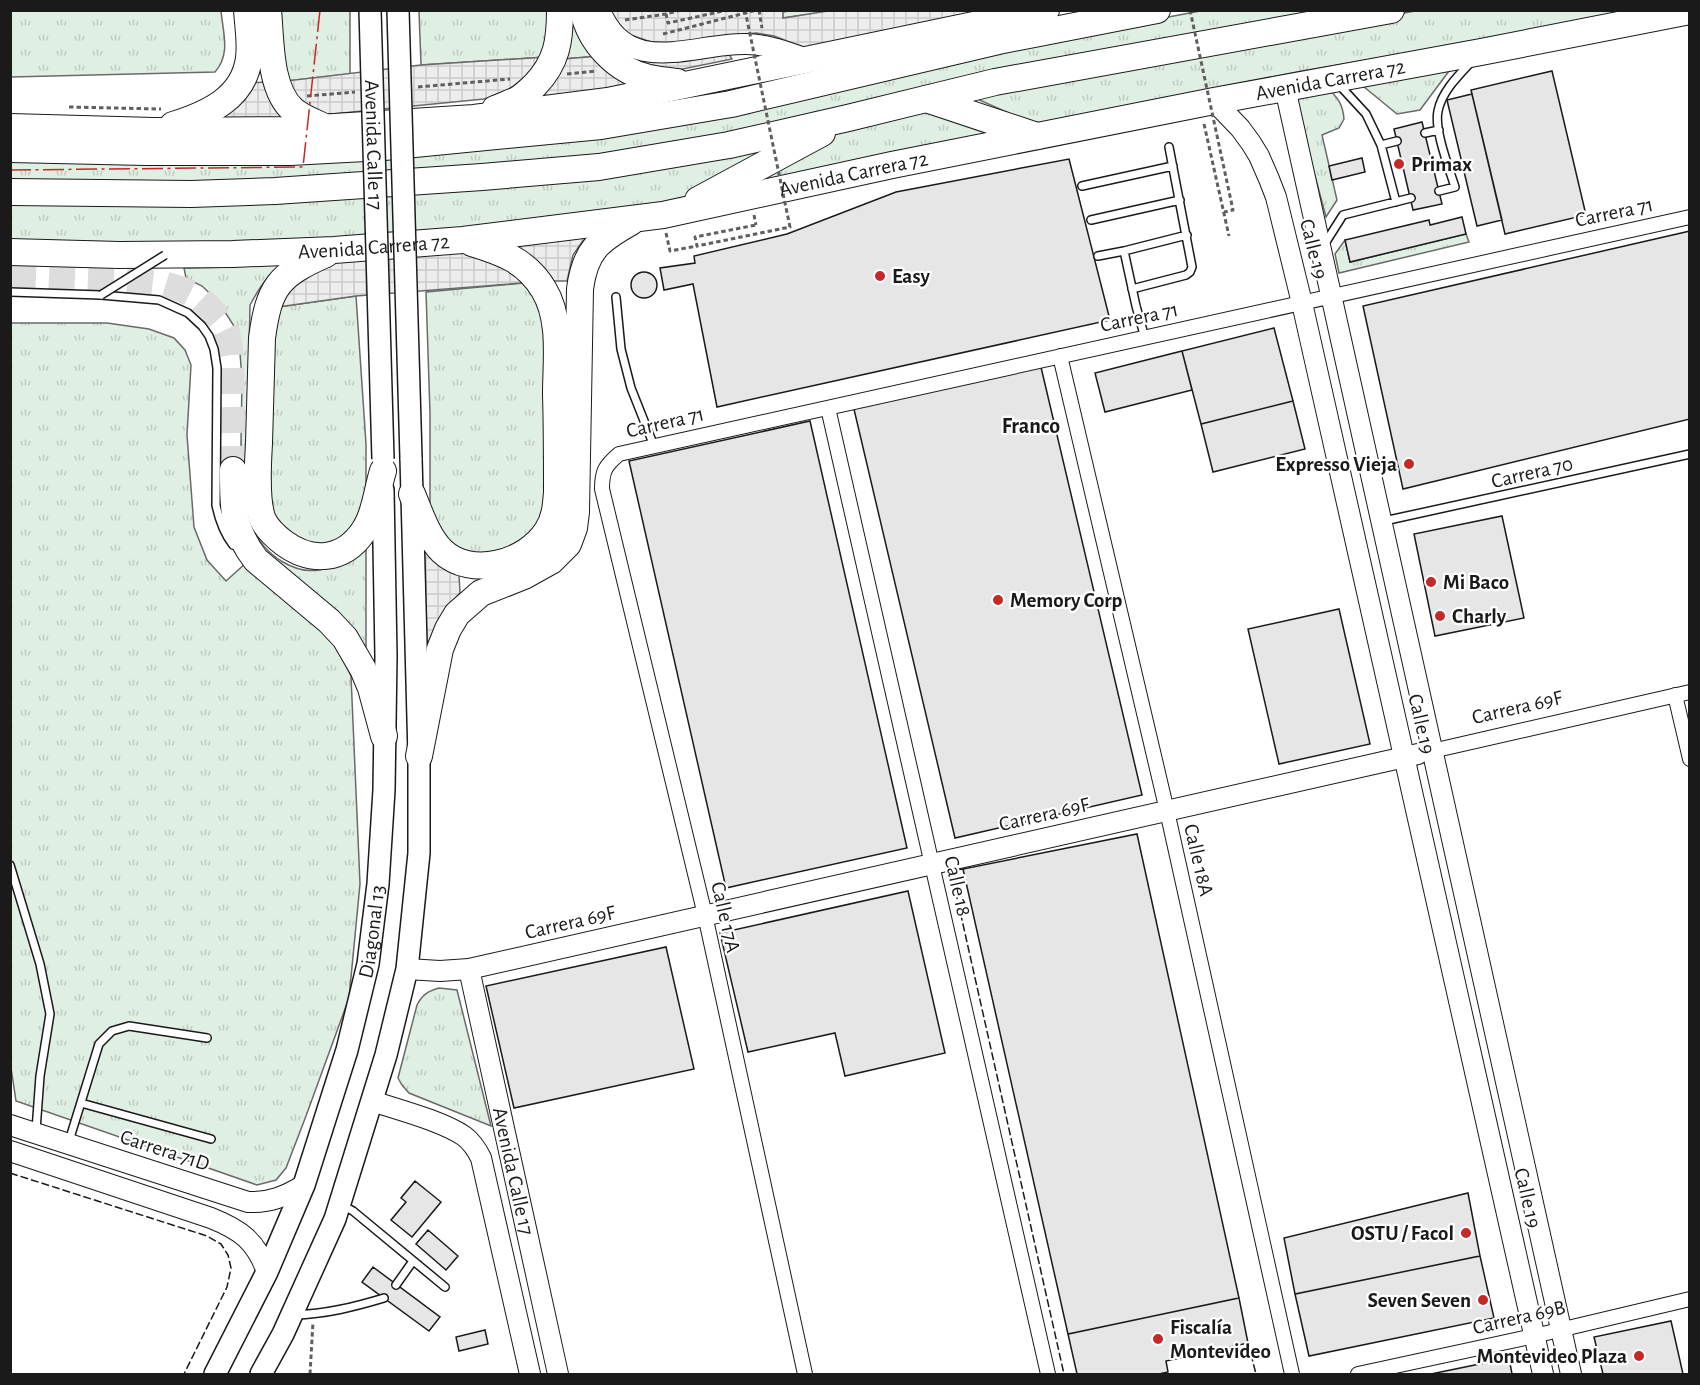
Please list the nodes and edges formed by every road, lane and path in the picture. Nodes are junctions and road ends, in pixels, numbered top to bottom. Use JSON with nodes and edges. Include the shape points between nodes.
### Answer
{"nodes":[{"id":1,"x":247,"y":10,"type":"edge"},
{"id":2,"x":268,"y":10,"type":"edge"},
{"id":3,"x":370,"y":10,"type":"edge"},
{"id":4,"x":398,"y":10,"type":"edge"},
{"id":5,"x":560,"y":10,"type":"edge"},
{"id":6,"x":584,"y":10,"type":"edge"},
{"id":7,"x":600,"y":10,"type":"edge"},
{"id":8,"x":681,"y":10,"type":"edge"},
{"id":9,"x":728,"y":10,"type":"edge"},
{"id":10,"x":745,"y":10,"type":"edge"},
{"id":11,"x":1046,"y":10,"type":"edge"},
{"id":12,"x":1157,"y":10,"type":"edge"},
{"id":13,"x":1190,"y":10,"type":"edge"},
{"id":14,"x":1391,"y":10,"type":"edge"},
{"id":15,"x":1689,"y":11,"type":"edge"},
{"id":16,"x":666,"y":14,"type":"junction"},
{"id":17,"x":641,"y":17,"type":"dead end"},
{"id":18,"x":960,"y":29,"type":"junction"},
{"id":19,"x":1482,"y":52,"type":"junction"},
{"id":20,"x":811,"y":59,"type":"junction"},
{"id":21,"x":897,"y":66,"type":"junction"},
{"id":22,"x":1329,"y":80,"type":"junction"},
{"id":23,"x":693,"y":84,"type":"junction"},
{"id":24,"x":1285,"y":88,"type":"junction"},
{"id":25,"x":926,"y":99,"type":"junction"},
{"id":26,"x":1207,"y":103,"type":"junction"},
{"id":27,"x":474,"y":118,"type":"junction"},
{"id":28,"x":849,"y":118,"type":"junction"},
{"id":29,"x":10,"y":127,"type":"edge"},
{"id":30,"x":326,"y":128,"type":"junction"},
{"id":31,"x":1439,"y":130,"type":"junction"},
{"id":32,"x":154,"y":131,"type":"junction"},
{"id":33,"x":1425,"y":133,"type":"dead end"},
{"id":34,"x":1039,"y":137,"type":"junction"},
{"id":35,"x":1397,"y":141,"type":"dead end"},
{"id":36,"x":1381,"y":145,"type":"junction"},
{"id":37,"x":1169,"y":147,"type":"dead end"},
{"id":38,"x":10,"y":149,"type":"edge"},
{"id":39,"x":1173,"y":166,"type":"junction"},
{"id":40,"x":1082,"y":186,"type":"dead end"},
{"id":41,"x":1439,"y":191,"type":"dead end"},
{"id":42,"x":10,"y":192,"type":"edge"},
{"id":43,"x":1411,"y":198,"type":"dead end"},
{"id":44,"x":1180,"y":200,"type":"junction"},
{"id":45,"x":1396,"y":202,"type":"junction"},
{"id":46,"x":1224,"y":212,"type":"junction"},
{"id":47,"x":674,"y":213,"type":"junction"},
{"id":48,"x":1689,"y":217,"type":"edge"},
{"id":49,"x":637,"y":218,"type":"junction"},
{"id":50,"x":1091,"y":220,"type":"dead end"},
{"id":51,"x":756,"y":225,"type":"dead end"},
{"id":52,"x":1187,"y":235,"type":"junction"},
{"id":53,"x":1229,"y":236,"type":"dead end"},
{"id":54,"x":464,"y":240,"type":"junction"},
{"id":55,"x":697,"y":246,"type":"junction"},
{"id":56,"x":1321,"y":249,"type":"junction"},
{"id":57,"x":334,"y":250,"type":"junction"},
{"id":58,"x":670,"y":251,"type":"dead end"},
{"id":59,"x":1124,"y":251,"type":"junction"},
{"id":60,"x":10,"y":252,"type":"edge"},
{"id":61,"x":165,"y":255,"type":"junction"},
{"id":62,"x":1098,"y":256,"type":"dead end"},
{"id":63,"x":1132,"y":289,"type":"junction"},
{"id":64,"x":10,"y":292,"type":"edge"},
{"id":65,"x":101,"y":295,"type":"junction"},
{"id":66,"x":1331,"y":296,"type":"junction"},
{"id":67,"x":616,"y":297,"type":"dead end"},
{"id":68,"x":1302,"y":303,"type":"junction"},
{"id":69,"x":1145,"y":338,"type":"junction"},
{"id":70,"x":1060,"y":356,"type":"junction"},
{"id":71,"x":828,"y":408,"type":"junction"},
{"id":72,"x":654,"y":446,"type":"junction"},
{"id":73,"x":1689,"y":454,"type":"edge"},
{"id":74,"x":411,"y":458,"type":"joint"},
{"id":75,"x":383,"y":465,"type":"junction"},
{"id":76,"x":233,"y":470,"type":"tunnel mouth"},
{"id":77,"x":604,"y":470,"type":"joint"},
{"id":78,"x":412,"y":494,"type":"junction"},
{"id":79,"x":1381,"y":522,"type":"junction"},
{"id":80,"x":256,"y":560,"type":"junction"},
{"id":81,"x":1689,"y":692,"type":"edge"},
{"id":82,"x":1675,"y":695,"type":"junction"},
{"id":83,"x":384,"y":736,"type":"junction"},
{"id":84,"x":1432,"y":751,"type":"junction"},
{"id":85,"x":419,"y":756,"type":"junction"},
{"id":86,"x":1405,"y":758,"type":"junction"},
{"id":87,"x":1689,"y":759,"type":"edge"},
{"id":88,"x":1167,"y":811,"type":"junction"},
{"id":89,"x":932,"y":864,"type":"junction"},
{"id":90,"x":10,"y":865,"type":"edge"},
{"id":91,"x":705,"y":915,"type":"junction"},
{"id":92,"x":407,"y":969,"type":"junction"},
{"id":93,"x":469,"y":969,"type":"junction"},
{"id":94,"x":207,"y":1038,"type":"dead end"},
{"id":95,"x":372,"y":1101,"type":"junction"},
{"id":96,"x":81,"y":1103,"type":"junction"},
{"id":97,"x":23,"y":1129,"type":"edge"},
{"id":98,"x":211,"y":1140,"type":"dead end"},
{"id":99,"x":68,"y":1143,"type":"junction"},
{"id":100,"x":12,"y":1151,"type":"edge"},
{"id":101,"x":304,"y":1185,"type":"junction"},
{"id":102,"x":340,"y":1203,"type":"junction"},
{"id":103,"x":413,"y":1261,"type":"junction"},
{"id":104,"x":267,"y":1272,"type":"junction"},
{"id":105,"x":396,"y":1285,"type":"dead end"},
{"id":106,"x":445,"y":1287,"type":"dead end"},
{"id":107,"x":384,"y":1298,"type":"dead end"},
{"id":108,"x":1689,"y":1299,"type":"edge"},
{"id":109,"x":313,"y":1314,"type":"junction"},
{"id":110,"x":292,"y":1315,"type":"junction"},
{"id":111,"x":1561,"y":1330,"type":"junction"},
{"id":112,"x":1534,"y":1336,"type":"junction"},
{"id":113,"x":215,"y":1374,"type":"edge"},
{"id":114,"x":261,"y":1374,"type":"edge"},
{"id":115,"x":310,"y":1374,"type":"edge"},
{"id":116,"x":530,"y":1374,"type":"edge"},
{"id":117,"x":558,"y":1374,"type":"edge"},
{"id":118,"x":806,"y":1374,"type":"edge"},
{"id":119,"x":1048,"y":1374,"type":"edge"},
{"id":120,"x":1292,"y":1374,"type":"edge"},
{"id":121,"x":1358,"y":1374,"type":"edge"},
{"id":122,"x":1543,"y":1374,"type":"edge"},
{"id":123,"x":1571,"y":1374,"type":"edge"}],
"edges":[{"from":1,"to":32,"type":"highway","via":[[249,57],[238,88],[214,109]]},
{"from":2,"to":30,"type":"highway","via":[[282,98],[294,111]]},
{"from":3,"to":75,"type":"main road","name":"Avenida Calle 17","bridge":true},
{"from":4,"to":74,"type":"main road","name":"Avenida Calle 17","bridge":true},
{"from":5,"to":27,"type":"highway","via":[[557,51],[544,75],[518,99]]},
{"from":6,"to":23,"type":"highway","via":[[596,42],[617,64],[648,78]]},
{"from":7,"to":20,"type":"street","via":[[606,24],[621,40],[646,52],[750,44]]},
{"from":8,"to":16,"type":"path"},
{"from":9,"to":16,"type":"path","via":[[668,23]]},
{"from":10,"to":55,"type":"path","bridge":true,"via":[[790,227]]},
{"from":11,"to":18,"type":"highway"},
{"from":12,"to":21,"type":"highway","via":[[998,41]]},
{"from":13,"to":46,"type":"path","bridge":true,"via":[[1233,210]]},
{"from":14,"to":25,"type":"highway","via":[[995,82]]},
{"from":15,"to":19,"type":"highway","name":"Avenida Carrera 72"},
{"from":16,"to":17,"type":"path"},
{"from":18,"to":20,"type":"highway"},
{"from":18,"to":21,"type":"highway"},
{"from":19,"to":22,"type":"highway","name":"Avenida Carrera 72"},
{"from":19,"to":31,"type":"lane","via":[[1448,89],[1438,111]]},
{"from":20,"to":23,"type":"highway"},
{"from":21,"to":38,"type":"highway","via":[[721,106],[542,133],[290,152]]},
{"from":22,"to":24,"type":"highway","name":"Avenida Carrera 72"},
{"from":22,"to":36,"type":"lane","via":[[1343,88],[1366,114]]},
{"from":23,"to":27,"type":"highway","via":[[608,102]]},
{"from":24,"to":26,"type":"highway","name":"Avenida Carrera 72"},
{"from":24,"to":56,"type":"street","name":"Calle 19"},
{"from":25,"to":28,"type":"highway"},
{"from":25,"to":34,"type":"highway"},
{"from":26,"to":34,"type":"highway","name":"Avenida Carrera 72"},
{"from":26,"to":46,"type":"path","via":[[1209,148]]},
{"from":26,"to":68,"type":"street","name":"Calle 19","via":[[1240,128],[1259,156],[1276,197]]},
{"from":27,"to":30,"type":"highway"},
{"from":28,"to":42,"type":"highway","via":[[729,145],[599,166],[483,177],[215,194]]},
{"from":28,"to":47,"type":"highway"},
{"from":29,"to":32,"type":"highway"},
{"from":30,"to":32,"type":"highway"},
{"from":31,"to":33,"type":"lane"},
{"from":31,"to":41,"type":"lane","via":[[1455,188]]},
{"from":34,"to":47,"type":"highway","name":"Avenida Carrera 72"},
{"from":35,"to":36,"type":"lane"},
{"from":36,"to":45,"type":"lane"},
{"from":37,"to":39,"type":"lane"},
{"from":39,"to":40,"type":"lane"},
{"from":39,"to":44,"type":"lane"},
{"from":43,"to":45,"type":"lane"},
{"from":44,"to":50,"type":"lane"},
{"from":44,"to":52,"type":"lane"},
{"from":45,"to":56,"type":"lane","via":[[1343,215]]},
{"from":46,"to":53,"type":"path"},
{"from":47,"to":49,"type":"highway","name":"Avenida Carrera 72"},
{"from":48,"to":66,"type":"street","name":"Carrera 71"},
{"from":49,"to":54,"type":"highway","name":"Avenida Carrera 72"},
{"from":49,"to":85,"type":"highway","via":[[594,249],[582,273],[576,512],[568,544],[551,561],[481,593],[457,614],[440,649]]},
{"from":51,"to":55,"type":"path","bridge":true,"via":[[694,237]]},
{"from":52,"to":59,"type":"lane"},
{"from":52,"to":63,"type":"lane","via":[[1190,272]]},
{"from":54,"to":57,"type":"highway","name":"Avenida Carrera 72"},
{"from":54,"to":78,"type":"highway","via":[[501,251],[517,261],[532,274],[550,304],[556,334],[555,514],[546,532],[520,555],[487,566],[471,565],[442,551]]},
{"from":55,"to":58,"type":"path"},
{"from":56,"to":66,"type":"street","name":"Calle 19"},
{"from":57,"to":61,"type":"highway","name":"Avenida Carrera 72"},
{"from":57,"to":75,"type":"highway","via":[[299,267],[279,284],[269,300],[262,338],[259,438],[260,504],[264,520],[275,536],[293,550],[319,557],[336,554],[364,531]]},
{"from":59,"to":62,"type":"lane"},
{"from":59,"to":63,"type":"lane"},
{"from":60,"to":61,"type":"highway","name":"Avenida Carrera 72"},
{"from":61,"to":65,"type":"lane","bridge":true},
{"from":63,"to":69,"type":"lane"},
{"from":64,"to":65,"type":"lane"},
{"from":65,"to":80,"type":"lane","via":[[168,303],[193,317],[209,336],[217,368],[217,512],[225,535]]},
{"from":66,"to":68,"type":"street","name":"Carrera 71"},
{"from":66,"to":79,"type":"street","name":"Calle 19"},
{"from":67,"to":72,"type":"lane","via":[[628,378]]},
{"from":68,"to":69,"type":"street","name":"Carrera 71"},
{"from":68,"to":86,"type":"street","name":"Calle 19"},
{"from":69,"to":70,"type":"street","name":"Carrera 71"},
{"from":70,"to":71,"type":"street","name":"Carrera 71"},
{"from":70,"to":88,"type":"street","name":"Calle 18A"},
{"from":71,"to":72,"type":"street","name":"Carrera 71"},
{"from":71,"to":89,"type":"street","name":"Calle 18"},
{"from":72,"to":77,"type":"street","name":"Carrera 71","via":[[619,454]]},
{"from":73,"to":79,"type":"lane","name":"Carrera 70"},
{"from":74,"to":78,"type":"main road","name":"Diagonal 13"},
{"from":75,"to":83,"type":"main road","name":"Diagonal 13"},
{"from":76,"to":80,"type":"highway","via":[[233,509],[238,531]]},
{"from":77,"to":91,"type":"street","name":"Calle 17A","via":[[602,489]]},
{"from":78,"to":85,"type":"main road","name":"Diagonal 13"},
{"from":79,"to":84,"type":"street","name":"Calle 19"},
{"from":80,"to":83,"type":"highway","via":[[345,638],[363,669]]},
{"from":81,"to":82,"type":"street","name":"Carrera 69F"},
{"from":82,"to":84,"type":"street","name":"Carrera 69F"},
{"from":82,"to":87,"type":"street"},
{"from":83,"to":101,"type":"main road","name":"Diagonal 13","via":[[378,884],[368,964],[347,1050]]},
{"from":84,"to":86,"type":"street","name":"Carrera 69F"},
{"from":84,"to":111,"type":"street","name":"Calle 19"},
{"from":85,"to":92,"type":"main road","name":"Diagonal 13","via":[[418,853]]},
{"from":86,"to":88,"type":"street","name":"Carrera 69F"},
{"from":86,"to":112,"type":"street","name":"Calle 19"},
{"from":88,"to":89,"type":"street","name":"Carrera 69F"},
{"from":88,"to":120,"type":"street","name":"Calle 18A"},
{"from":89,"to":91,"type":"street","name":"Carrera 69F"},
{"from":89,"to":119,"type":"street","name":"Calle 18"},
{"from":90,"to":97,"type":"lane","via":[[40,964],[50,1014],[40,1076]]},
{"from":91,"to":93,"type":"street","name":"Carrera 69F"},
{"from":91,"to":118,"type":"street","name":"Calle 17A"},
{"from":92,"to":93,"type":"street","name":"Carrera 69F"},
{"from":92,"to":95,"type":"main road","name":"Diagonal 13"},
{"from":93,"to":117,"type":"street","name":"Avenida Calle 17"},
{"from":94,"to":96,"type":"lane","via":[[129,1026],[112,1031],[99,1044]]},
{"from":95,"to":102,"type":"main road","name":"Diagonal 13"},
{"from":95,"to":116,"type":"street","name":"Avenida Calle 17","via":[[448,1127],[476,1148]]},
{"from":96,"to":98,"type":"lane"},
{"from":96,"to":99,"type":"lane"},
{"from":97,"to":99,"type":"street","name":"Carrera 71D"},
{"from":99,"to":101,"type":"street","name":"Carrera 71D","via":[[248,1202],[277,1199]]},
{"from":100,"to":104,"type":"street","via":[[230,1226],[253,1245]]},
{"from":101,"to":104,"type":"main road","name":"Diagonal 13"},
{"from":102,"to":103,"type":"lane"},
{"from":102,"to":110,"type":"main road","name":"Diagonal 13"},
{"from":103,"to":105,"type":"lane"},
{"from":103,"to":106,"type":"lane"},
{"from":104,"to":113,"type":"main road","name":"Diagonal 13"},
{"from":107,"to":109,"type":"lane","via":[[350,1309]]},
{"from":108,"to":111,"type":"street","name":"Carrera 69B"},
{"from":109,"to":110,"type":"lane"},
{"from":109,"to":115,"type":"path"},
{"from":110,"to":114,"type":"main road","name":"Diagonal 13"},
{"from":111,"to":112,"type":"street","name":"Carrera 69B"},
{"from":111,"to":123,"type":"street","name":"Calle 19"},
{"from":112,"to":121,"type":"street","name":"Carrera 69B"},
{"from":112,"to":122,"type":"street","name":"Calle 19"}]}
